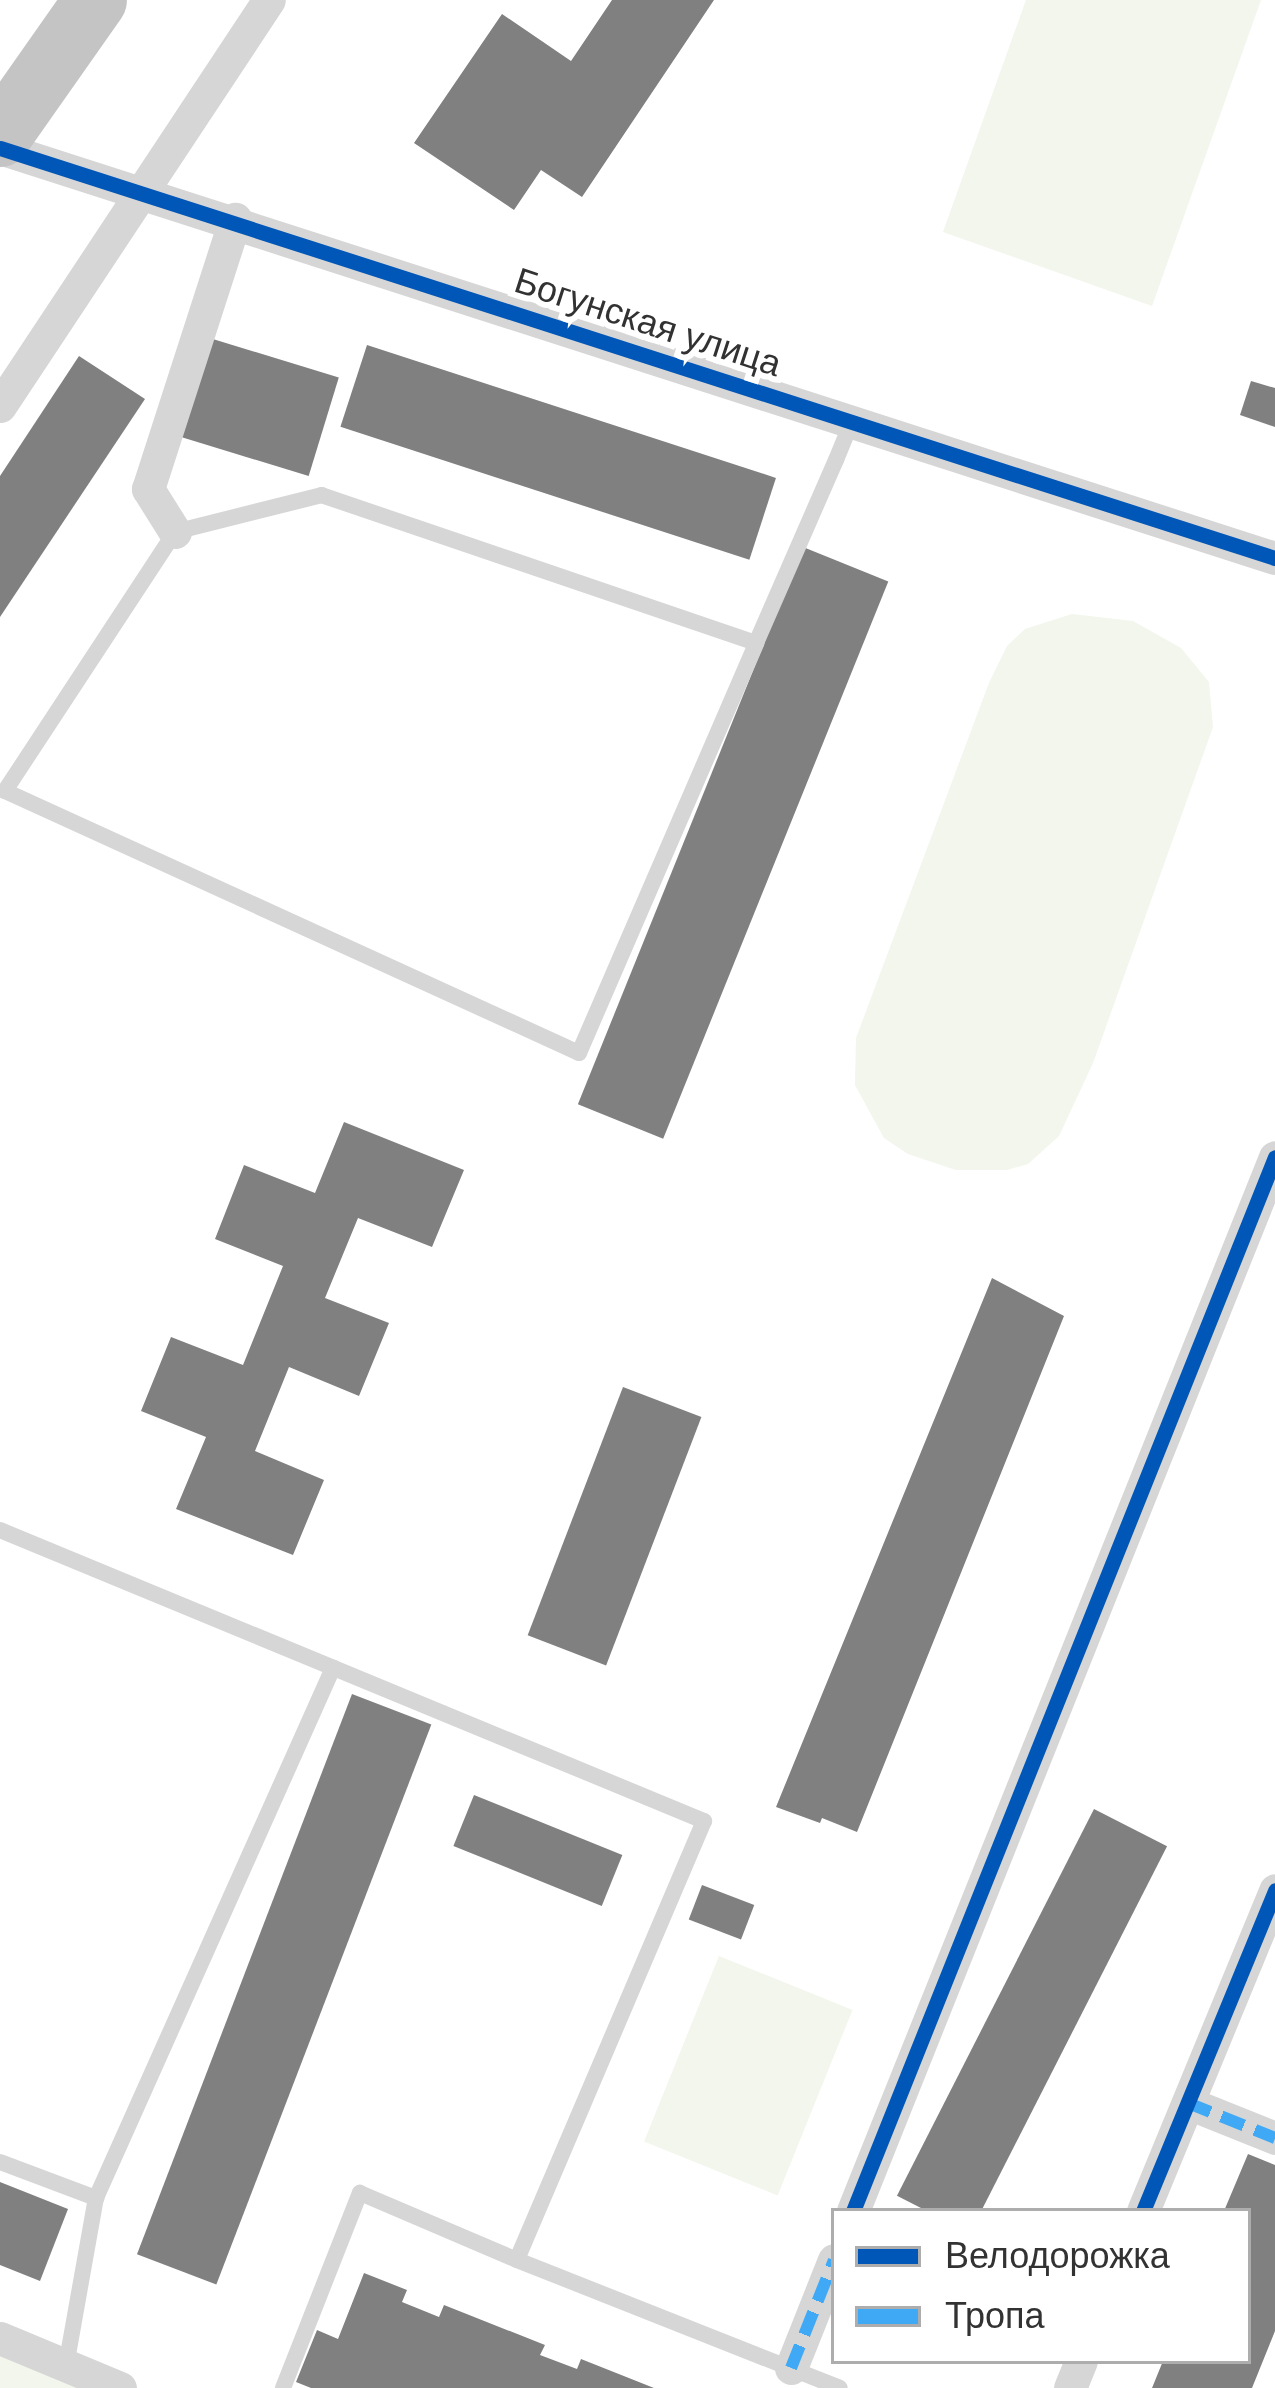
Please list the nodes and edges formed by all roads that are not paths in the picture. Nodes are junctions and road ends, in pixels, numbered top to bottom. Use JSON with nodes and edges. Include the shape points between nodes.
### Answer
{"nodes":[{"id":1,"x":50,"y":0,"type":"edge"},
{"id":2,"x":95,"y":0,"type":"edge"},
{"id":3,"x":269,"y":0,"type":"edge"},
{"id":4,"x":0,"y":72,"type":"edge"},
{"id":5,"x":0,"y":135,"type":"edge"},
{"id":6,"x":0,"y":148,"type":"edge"},
{"id":7,"x":141,"y":189,"type":"junction"},
{"id":8,"x":235,"y":219,"type":"junction"},
{"id":9,"x":0,"y":406,"type":"edge"},
{"id":10,"x":853,"y":420,"type":"junction"},
{"id":11,"x":175,"y":532,"type":"junction"},
{"id":12,"x":1275,"y":558,"type":"edge"},
{"id":13,"x":756,"y":643,"type":"junction"},
{"id":14,"x":2,"y":795,"type":"edge"},
{"id":15,"x":1275,"y":1156,"type":"edge"},
{"id":16,"x":0,"y":1530,"type":"edge"},
{"id":17,"x":333,"y":1668,"type":"junction"},
{"id":18,"x":1275,"y":1891,"type":"edge"},
{"id":19,"x":1188,"y":2103,"type":"junction"},
{"id":20,"x":1275,"y":2138,"type":"edge"},
{"id":21,"x":0,"y":2162,"type":"edge"},
{"id":22,"x":96,"y":2198,"type":"junction"},
{"id":23,"x":855,"y":2208,"type":"edge"},
{"id":24,"x":1144,"y":2208,"type":"edge"},
{"id":25,"x":518,"y":2260,"type":"junction"},
{"id":26,"x":831,"y":2268,"type":"edge"},
{"id":27,"x":0,"y":2338,"type":"edge"},
{"id":28,"x":66,"y":2366,"type":"junction"},
{"id":29,"x":791,"y":2368,"type":"junction"},
{"id":30,"x":120,"y":2388,"type":"edge"},
{"id":31,"x":283,"y":2388,"type":"edge"},
{"id":32,"x":840,"y":2388,"type":"edge"}],
"edges":[{"from":1,"to":4,"type":"highway"},
{"from":2,"to":5,"type":"highway"},
{"from":3,"to":7,"type":"street"},
{"from":6,"to":7,"type":"street","name":"Богунская улица"},
{"from":7,"to":8,"type":"street","name":"Богунская улица"},
{"from":7,"to":9,"type":"street"},
{"from":8,"to":10,"type":"street","name":"Богунская улица"},
{"from":8,"to":11,"type":"street","via":[[148,488]]},
{"from":10,"to":12,"type":"street","name":"Богунская улица"},
{"from":10,"to":13,"type":"lane"},
{"from":11,"to":13,"type":"lane","via":[[322,495]]},
{"from":11,"to":14,"type":"lane"},
{"from":13,"to":14,"type":"lane","via":[[579,1053]]},
{"from":15,"to":23,"type":"street"},
{"from":16,"to":17,"type":"lane"},
{"from":17,"to":22,"type":"lane"},
{"from":17,"to":25,"type":"lane","via":[[704,1821]]},
{"from":18,"to":19,"type":"street"},
{"from":19,"to":20,"type":"street"},
{"from":19,"to":24,"type":"street"},
{"from":21,"to":22,"type":"lane"},
{"from":22,"to":28,"type":"lane"},
{"from":25,"to":29,"type":"lane"},
{"from":25,"to":31,"type":"lane","via":[[360,2193]]},
{"from":26,"to":29,"type":"street"},
{"from":27,"to":28,"type":"street"},
{"from":28,"to":30,"type":"street"},
{"from":29,"to":32,"type":"lane"}]}
